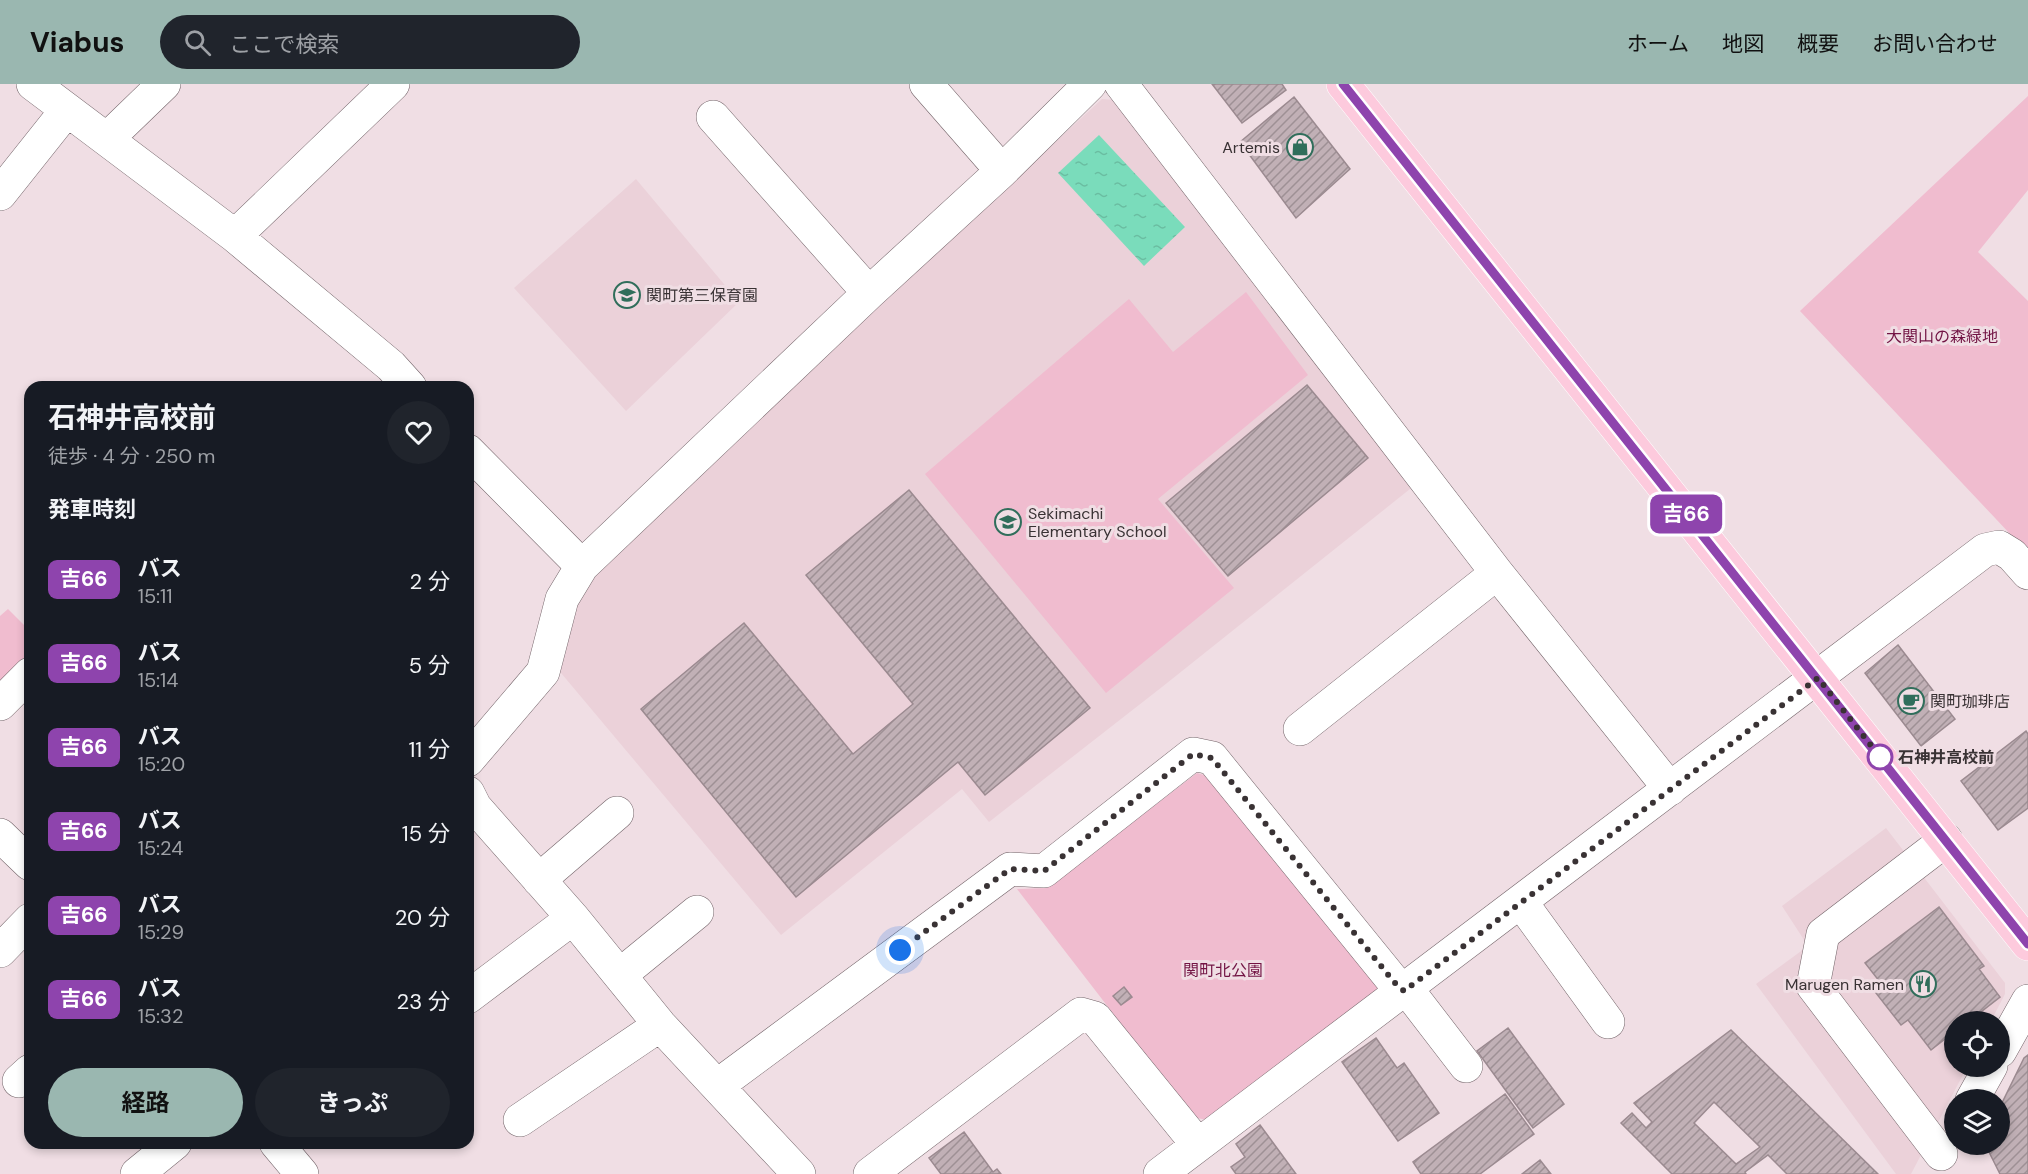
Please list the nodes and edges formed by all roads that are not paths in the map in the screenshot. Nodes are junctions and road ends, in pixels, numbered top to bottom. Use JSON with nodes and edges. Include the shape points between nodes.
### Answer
{"nodes":[{"id":1,"x":33,"y":84,"type":"edge"},
{"id":2,"x":164,"y":84,"type":"edge"},
{"id":3,"x":393,"y":84,"type":"edge"},
{"id":4,"x":926,"y":84,"type":"edge"},
{"id":5,"x":1090,"y":84,"type":"edge"},
{"id":6,"x":1121,"y":84,"type":"edge"},
{"id":7,"x":1343,"y":84,"type":"edge"},
{"id":8,"x":66,"y":111,"type":"junction"},
{"id":9,"x":712,"y":117,"type":"dead end"},
{"id":10,"x":107,"y":139,"type":"junction"},
{"id":11,"x":1002,"y":171,"type":"junction"},
{"id":12,"x":0,"y":194,"type":"edge"},
{"id":13,"x":235,"y":236,"type":"junction"},
{"id":14,"x":869,"y":293,"type":"junction"},
{"id":15,"x":405,"y":381,"type":"edge"},
{"id":16,"x":474,"y":470,"type":"edge"},
{"id":17,"x":582,"y":566,"type":"junction"},
{"id":18,"x":1497,"y":573,"type":"junction"},
{"id":19,"x":2028,"y":573,"type":"edge"},
{"id":20,"x":1818,"y":678,"type":"junction"},
{"id":21,"x":24,"y":680,"type":"edge"},
{"id":22,"x":0,"y":704,"type":"edge"},
{"id":23,"x":1300,"y":729,"type":"dead end"},
{"id":24,"x":474,"y":753,"type":"edge"},
{"id":25,"x":1670,"y":789,"type":"junction"},
{"id":26,"x":474,"y":809,"type":"edge"},
{"id":27,"x":617,"y":813,"type":"dead end"},
{"id":28,"x":0,"y":835,"type":"edge"},
{"id":29,"x":1946,"y":840,"type":"junction"},
{"id":30,"x":24,"y":858,"type":"edge"},
{"id":31,"x":539,"y":880,"type":"junction"},
{"id":32,"x":1521,"y":902,"type":"junction"},
{"id":33,"x":697,"y":912,"type":"dead end"},
{"id":34,"x":573,"y":918,"type":"junction"},
{"id":35,"x":24,"y":926,"type":"edge"},
{"id":36,"x":2028,"y":944,"type":"edge"},
{"id":37,"x":0,"y":951,"type":"edge"},
{"id":38,"x":620,"y":975,"type":"junction"},
{"id":39,"x":1404,"y":991,"type":"junction"},
{"id":40,"x":474,"y":993,"type":"edge"},
{"id":41,"x":2028,"y":1001,"type":"edge"},
{"id":42,"x":1608,"y":1022,"type":"dead end"},
{"id":43,"x":660,"y":1025,"type":"junction"},
{"id":44,"x":2010,"y":1033,"type":"edge"},
{"id":45,"x":1466,"y":1066,"type":"dead end"},
{"id":46,"x":717,"y":1086,"type":"junction"},
{"id":47,"x":520,"y":1120,"type":"dead end"},
{"id":48,"x":1198,"y":1145,"type":"junction"},
{"id":49,"x":168,"y":1149,"type":"edge"},
{"id":50,"x":281,"y":1149,"type":"edge"},
{"id":51,"x":1942,"y":1153,"type":"edge"},
{"id":52,"x":137,"y":1174,"type":"edge"},
{"id":53,"x":302,"y":1174,"type":"edge"},
{"id":54,"x":799,"y":1174,"type":"edge"},
{"id":55,"x":870,"y":1174,"type":"edge"},
{"id":56,"x":1160,"y":1174,"type":"edge"}],
"edges":[{"from":1,"to":8,"type":"street"},
{"from":2,"to":10,"type":"street"},
{"from":3,"to":13,"type":"street"},
{"from":4,"to":11,"type":"street"},
{"from":5,"to":11,"type":"street"},
{"from":6,"to":18,"type":"street"},
{"from":7,"to":20,"type":"main road"},
{"from":8,"to":10,"type":"street"},
{"from":8,"to":12,"type":"street"},
{"from":9,"to":14,"type":"street"},
{"from":10,"to":13,"type":"street"},
{"from":11,"to":14,"type":"street"},
{"from":13,"to":15,"type":"street"},
{"from":14,"to":17,"type":"street"},
{"from":16,"to":17,"type":"street"},
{"from":17,"to":24,"type":"street","via":[[562,599],[543,672]]},
{"from":18,"to":23,"type":"street"},
{"from":18,"to":25,"type":"street"},
{"from":19,"to":20,"type":"street","via":[[1999,547],[1985,550]]},
{"from":20,"to":25,"type":"street"},
{"from":20,"to":29,"type":"main road"},
{"from":21,"to":22,"type":"street"},
{"from":25,"to":32,"type":"street"},
{"from":26,"to":31,"type":"street"},
{"from":27,"to":31,"type":"street"},
{"from":28,"to":30,"type":"street"},
{"from":29,"to":36,"type":"main road"},
{"from":29,"to":51,"type":"street","via":[[1823,934],[1813,986]]},
{"from":31,"to":34,"type":"street"},
{"from":32,"to":39,"type":"street"},
{"from":32,"to":42,"type":"street"},
{"from":33,"to":38,"type":"street"},
{"from":34,"to":38,"type":"street"},
{"from":34,"to":40,"type":"street"},
{"from":35,"to":37,"type":"street"},
{"from":38,"to":43,"type":"street"},
{"from":39,"to":45,"type":"street","via":[[1413,997]]},
{"from":39,"to":46,"type":"street","via":[[1212,758],[1193,754],[1044,871],[1010,869]]},
{"from":39,"to":48,"type":"street"},
{"from":41,"to":44,"type":"street"},
{"from":43,"to":46,"type":"street"},
{"from":43,"to":47,"type":"street"},
{"from":46,"to":54,"type":"street"},
{"from":48,"to":55,"type":"street","via":[[1095,1018],[1081,1014]]},
{"from":48,"to":56,"type":"street"},
{"from":49,"to":52,"type":"street"},
{"from":50,"to":53,"type":"street"}]}
